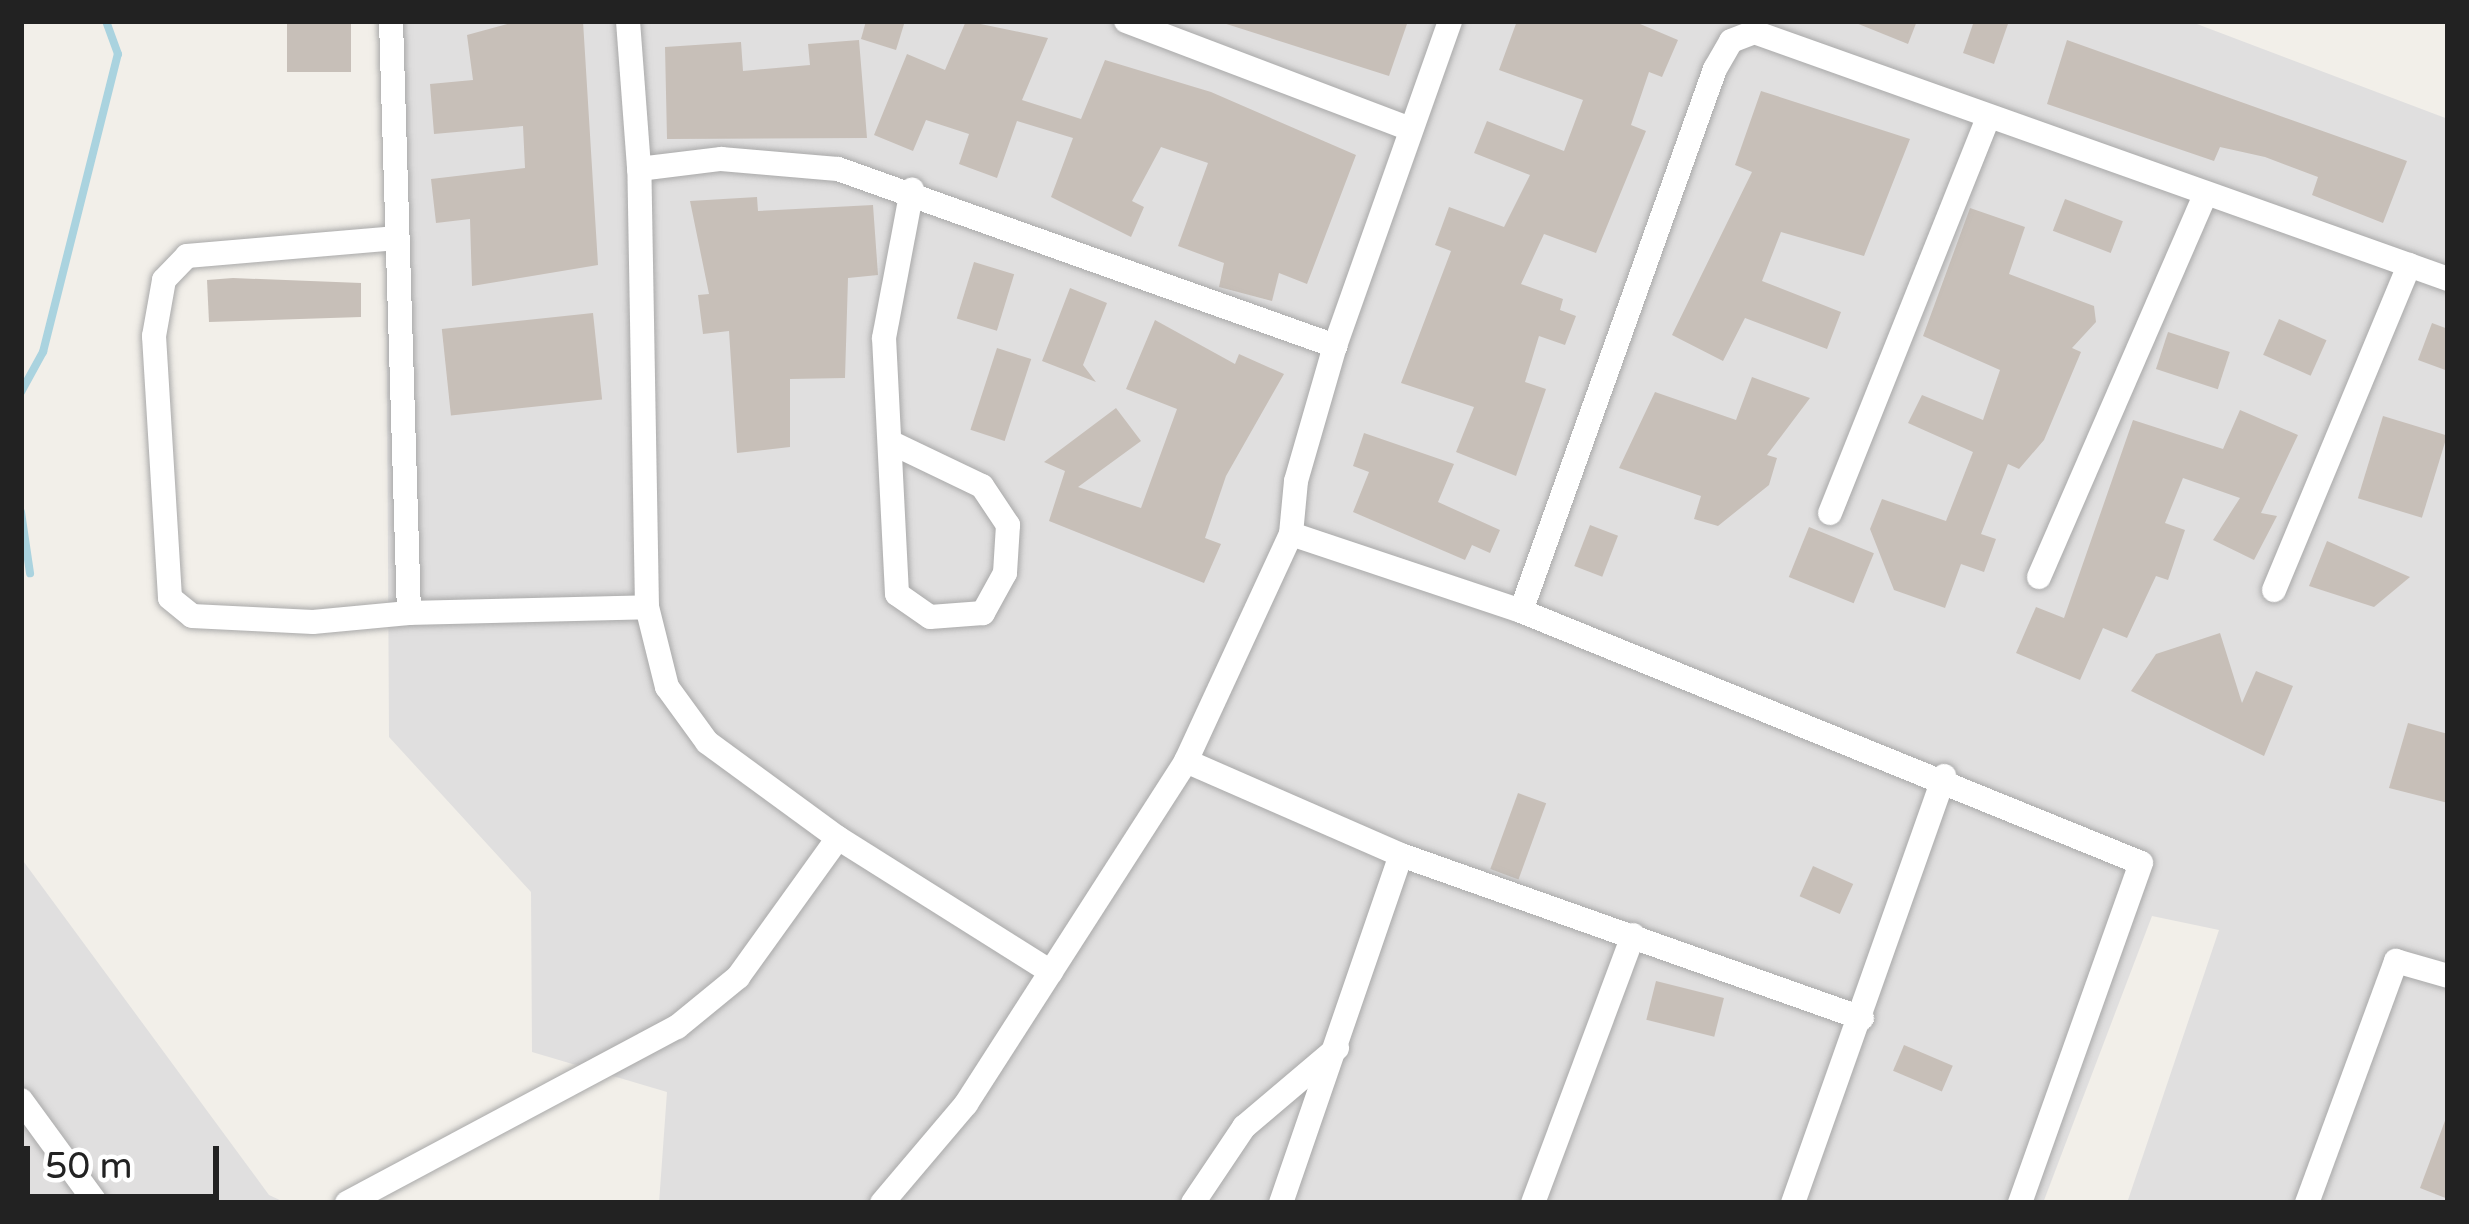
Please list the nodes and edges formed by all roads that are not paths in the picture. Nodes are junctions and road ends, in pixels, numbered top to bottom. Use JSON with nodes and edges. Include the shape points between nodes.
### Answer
{"nodes":[{"id":1,"x":391,"y":21,"type":"edge"},
{"id":2,"x":628,"y":21,"type":"edge"},
{"id":3,"x":1126,"y":21,"type":"edge"},
{"id":4,"x":1450,"y":21,"type":"edge"},
{"id":5,"x":1988,"y":118,"type":"junction"},
{"id":6,"x":1410,"y":129,"type":"junction"},
{"id":7,"x":639,"y":169,"type":"junction"},
{"id":8,"x":912,"y":190,"type":"junction"},
{"id":9,"x":2204,"y":197,"type":"junction"},
{"id":10,"x":397,"y":238,"type":"junction"},
{"id":11,"x":2409,"y":265,"type":"junction"},
{"id":12,"x":2448,"y":279,"type":"edge"},
{"id":13,"x":1335,"y":346,"type":"junction"},
{"id":14,"x":890,"y":442,"type":"junction"},
{"id":15,"x":1830,"y":513,"type":"dead end"},
{"id":16,"x":1291,"y":534,"type":"junction"},
{"id":17,"x":2039,"y":578,"type":"dead end"},
{"id":18,"x":2274,"y":590,"type":"dead end"},
{"id":19,"x":647,"y":607,"type":"junction"},
{"id":20,"x":1521,"y":611,"type":"junction"},
{"id":21,"x":409,"y":613,"type":"junction"},
{"id":22,"x":1186,"y":761,"type":"junction"},
{"id":23,"x":1944,"y":776,"type":"junction"},
{"id":24,"x":838,"y":838,"type":"junction"},
{"id":25,"x":1401,"y":855,"type":"junction"},
{"id":26,"x":1633,"y":935,"type":"junction"},
{"id":27,"x":1051,"y":972,"type":"junction"},
{"id":28,"x":2448,"y":976,"type":"edge"},
{"id":29,"x":1862,"y":1018,"type":"junction"},
{"id":30,"x":1340,"y":1045,"type":"junction"},
{"id":31,"x":21,"y":1100,"type":"edge"},
{"id":32,"x":2315,"y":1201,"type":"edge"},
{"id":33,"x":96,"y":1203,"type":"edge"},
{"id":34,"x":347,"y":1203,"type":"edge"},
{"id":35,"x":882,"y":1203,"type":"edge"},
{"id":36,"x":1193,"y":1203,"type":"edge"},
{"id":37,"x":1281,"y":1203,"type":"edge"},
{"id":38,"x":1533,"y":1203,"type":"edge"},
{"id":39,"x":1793,"y":1203,"type":"edge"},
{"id":40,"x":2020,"y":1203,"type":"edge"}],
"edges":[{"from":1,"to":10,"type":"street"},
{"from":2,"to":7,"type":"street"},
{"from":3,"to":6,"type":"street"},
{"from":4,"to":6,"type":"street"},
{"from":5,"to":9,"type":"street"},
{"from":5,"to":15,"type":"street"},
{"from":5,"to":20,"type":"street","via":[[1754,32],[1731,41]]},
{"from":6,"to":13,"type":"street"},
{"from":7,"to":8,"type":"street","via":[[721,159],[838,169]]},
{"from":7,"to":19,"type":"street"},
{"from":8,"to":13,"type":"street"},
{"from":8,"to":14,"type":"street","via":[[884,338]]},
{"from":9,"to":11,"type":"street"},
{"from":9,"to":17,"type":"street"},
{"from":10,"to":21,"type":"street"},
{"from":10,"to":21,"type":"street","via":[[187,256],[164,280],[154,336],[170,598],[191,616],[313,622]]},
{"from":11,"to":12,"type":"street"},
{"from":11,"to":18,"type":"street"},
{"from":13,"to":16,"type":"street","via":[[1296,481]]},
{"from":14,"to":14,"type":"street","via":[[897,594],[930,617],[983,613],[1006,573],[1008,526],[982,487]]},
{"from":16,"to":20,"type":"street"},
{"from":16,"to":22,"type":"street"},
{"from":19,"to":21,"type":"street"},
{"from":19,"to":24,"type":"street","via":[[667,687],[707,742]]},
{"from":20,"to":23,"type":"street"},
{"from":22,"to":25,"type":"street"},
{"from":22,"to":27,"type":"street"},
{"from":23,"to":29,"type":"street"},
{"from":23,"to":40,"type":"street","via":[[2140,863]]},
{"from":24,"to":27,"type":"street"},
{"from":24,"to":34,"type":"street","via":[[738,976],[676,1027]]},
{"from":25,"to":26,"type":"street"},
{"from":25,"to":30,"type":"street"},
{"from":26,"to":29,"type":"street"},
{"from":26,"to":38,"type":"street"},
{"from":27,"to":35,"type":"street","via":[[966,1104]]},
{"from":28,"to":32,"type":"street","via":[[2396,961]]},
{"from":29,"to":39,"type":"street"},
{"from":30,"to":36,"type":"street","via":[[1244,1127]]},
{"from":30,"to":37,"type":"street"},
{"from":31,"to":33,"type":"street"}]}
